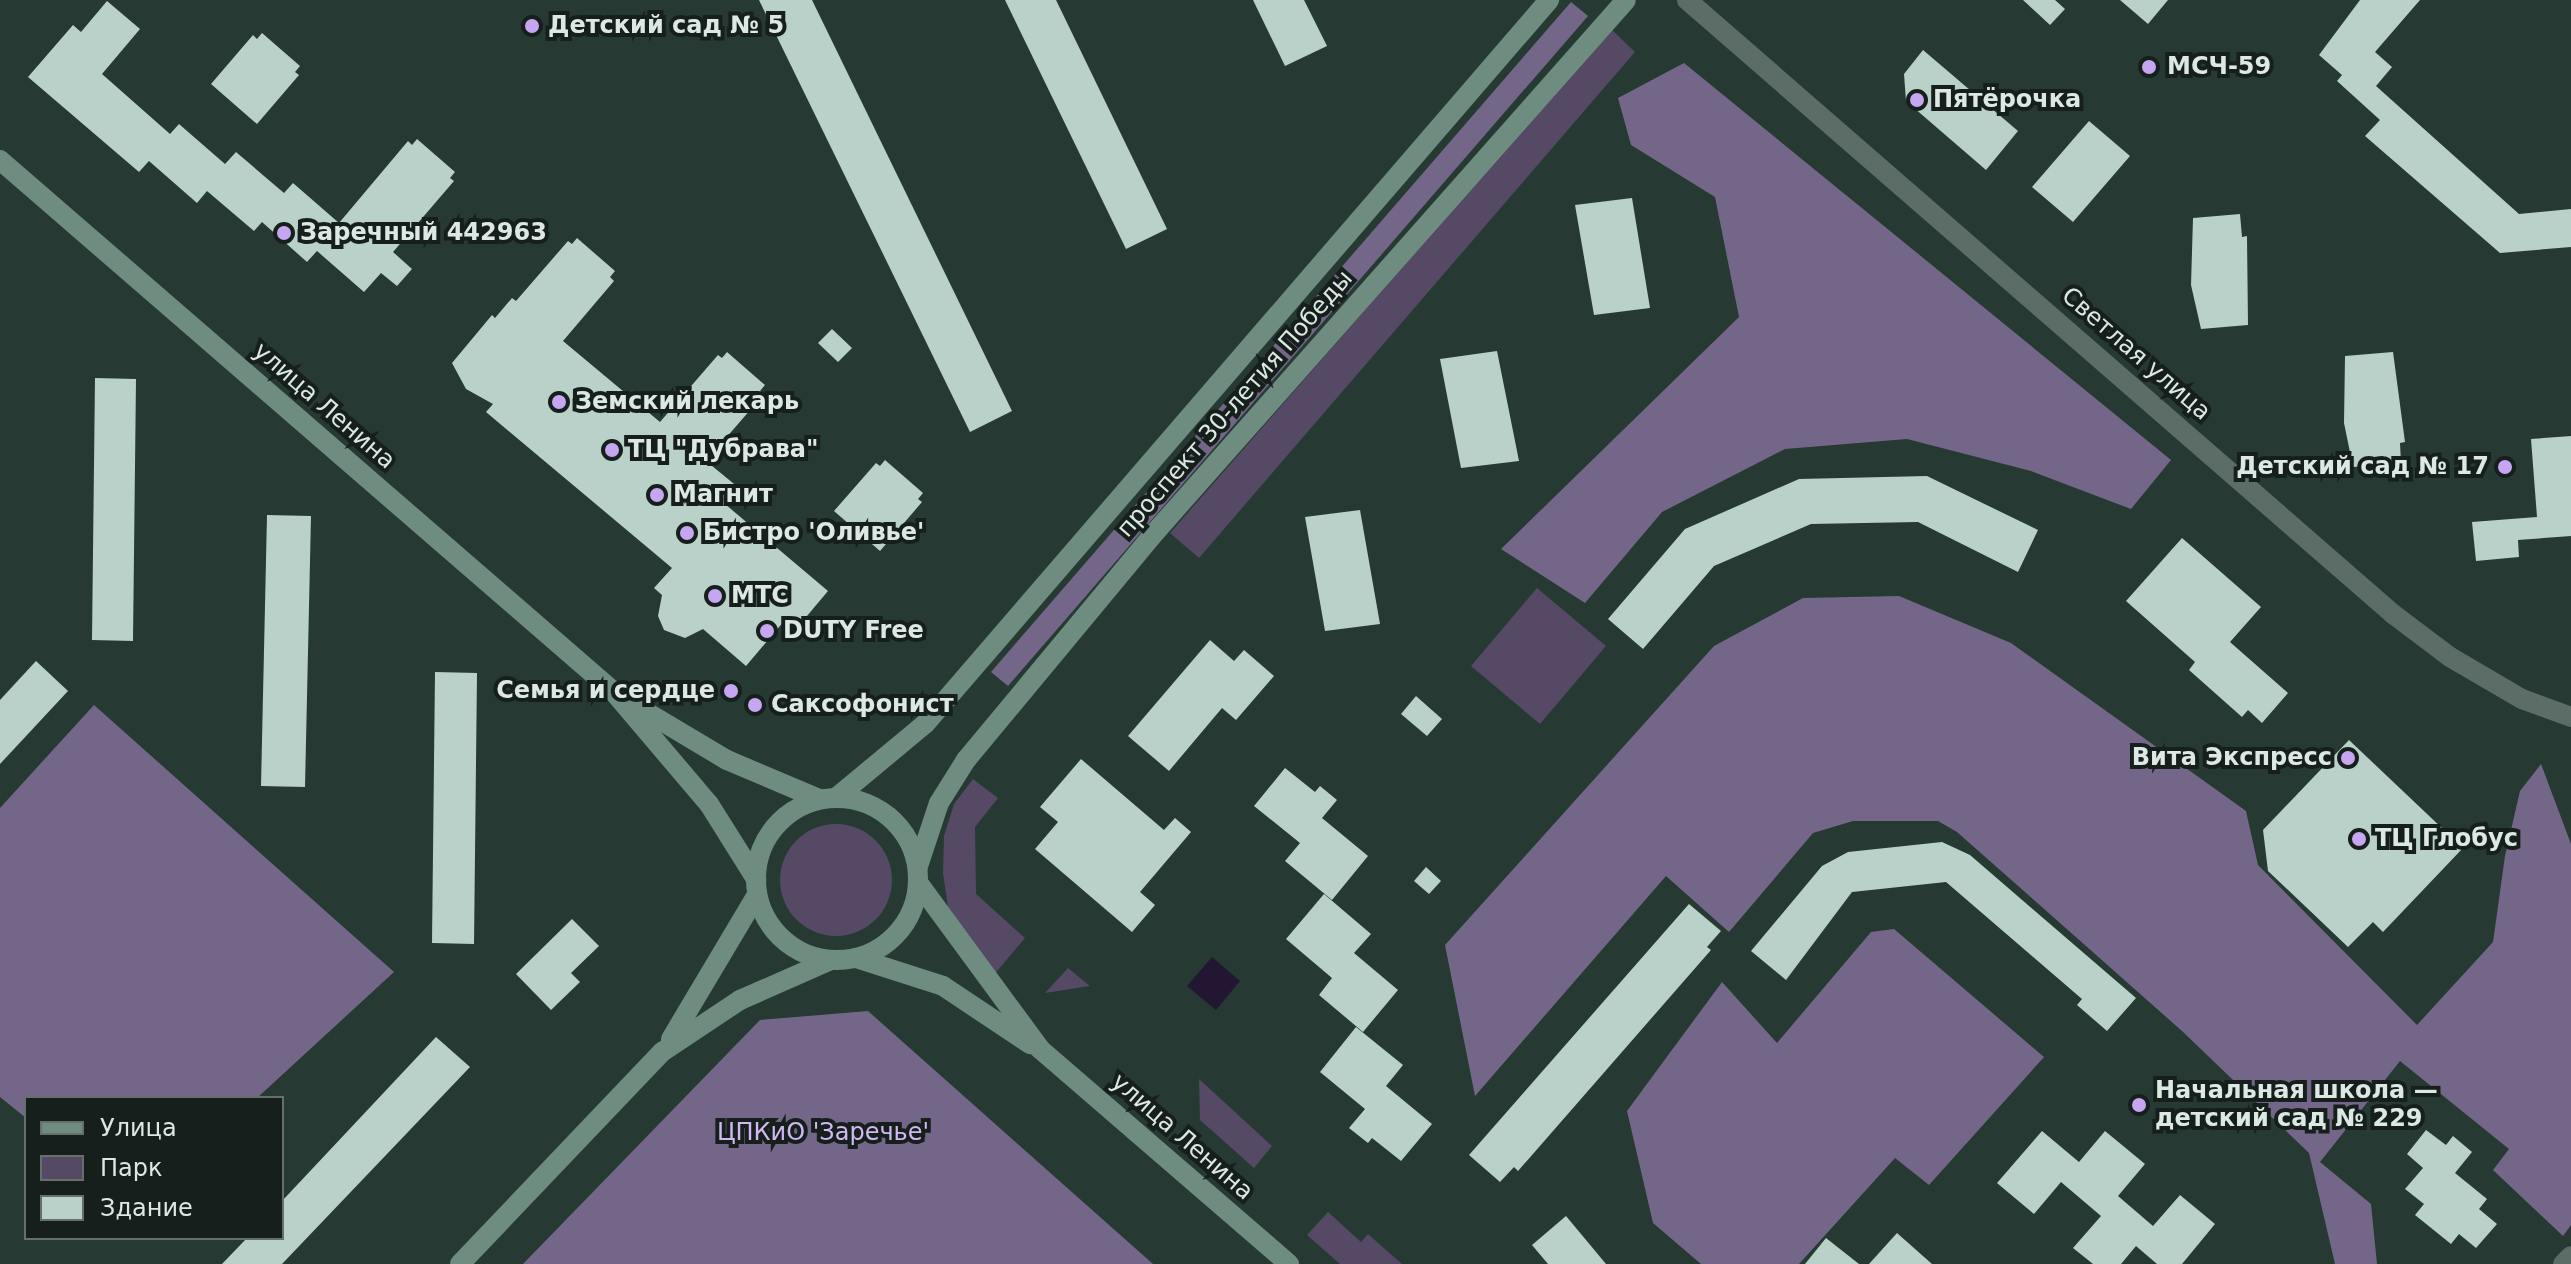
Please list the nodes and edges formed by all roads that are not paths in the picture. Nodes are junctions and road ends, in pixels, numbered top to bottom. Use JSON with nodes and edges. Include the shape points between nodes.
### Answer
{"nodes":[{"id":1,"x":1549,"y":0,"type":"edge"},
{"id":2,"x":1626,"y":0,"type":"edge"},
{"id":3,"x":1687,"y":0,"type":"edge"},
{"id":4,"x":0,"y":160,"type":"edge"},
{"id":5,"x":613,"y":691,"type":"junction"},
{"id":6,"x":2571,"y":717,"type":"edge"},
{"id":7,"x":828,"y":798,"type":"junction"},
{"id":8,"x":919,"y":875,"type":"junction"},
{"id":9,"x":756,"y":887,"type":"junction"},
{"id":10,"x":856,"y":958,"type":"junction"},
{"id":11,"x":831,"y":960,"type":"junction"},
{"id":12,"x":1040,"y":1049,"type":"junction"},
{"id":13,"x":662,"y":1052,"type":"junction"},
{"id":14,"x":2571,"y":1256,"type":"edge"},
{"id":15,"x":460,"y":1264,"type":"edge"},
{"id":16,"x":1289,"y":1264,"type":"edge"},
{"id":17,"x":2563,"y":1264,"type":"edge"}],
"edges":[{"from":1,"to":7,"type":"main road","name":"проспект 30-летия Победы","via":[[925,724]]},
{"from":2,"to":8,"type":"main road","name":"проспект 30-летия Победы","via":[[1150,538],[966,760],[939,803]]},
{"from":3,"to":6,"type":"street","name":"Светлая улица","via":[[2393,614],[2498,685]]},
{"from":4,"to":5,"type":"main road","name":"улица Ленина"},
{"from":5,"to":7,"type":"main road","name":"улица Ленина","via":[[727,760]]},
{"from":5,"to":9,"type":"main road","name":"улица Ленина","via":[[709,804]]},
{"from":7,"to":8,"type":"main road","via":[[865,802],[891,817],[909,839]]},
{"from":7,"to":9,"type":"main road","via":[[794,809],[774,828],[760,852]]},
{"from":8,"to":10,"type":"main road","via":[[913,909],[900,932],[880,949]]},
{"from":8,"to":12,"type":"main road","name":"улица Ленина"},
{"from":9,"to":11,"type":"main road","via":[[767,920],[783,940],[806,954]]},
{"from":9,"to":13,"type":"main road"},
{"from":10,"to":11,"type":"main road"},
{"from":10,"to":12,"type":"main road","name":"улица Ленина","via":[[943,986]]},
{"from":11,"to":13,"type":"main road","via":[[740,1000]]},
{"from":12,"to":16,"type":"main road","name":"улица Ленина"},
{"from":13,"to":15,"type":"main road"},
{"from":14,"to":17,"type":"street"}]}
